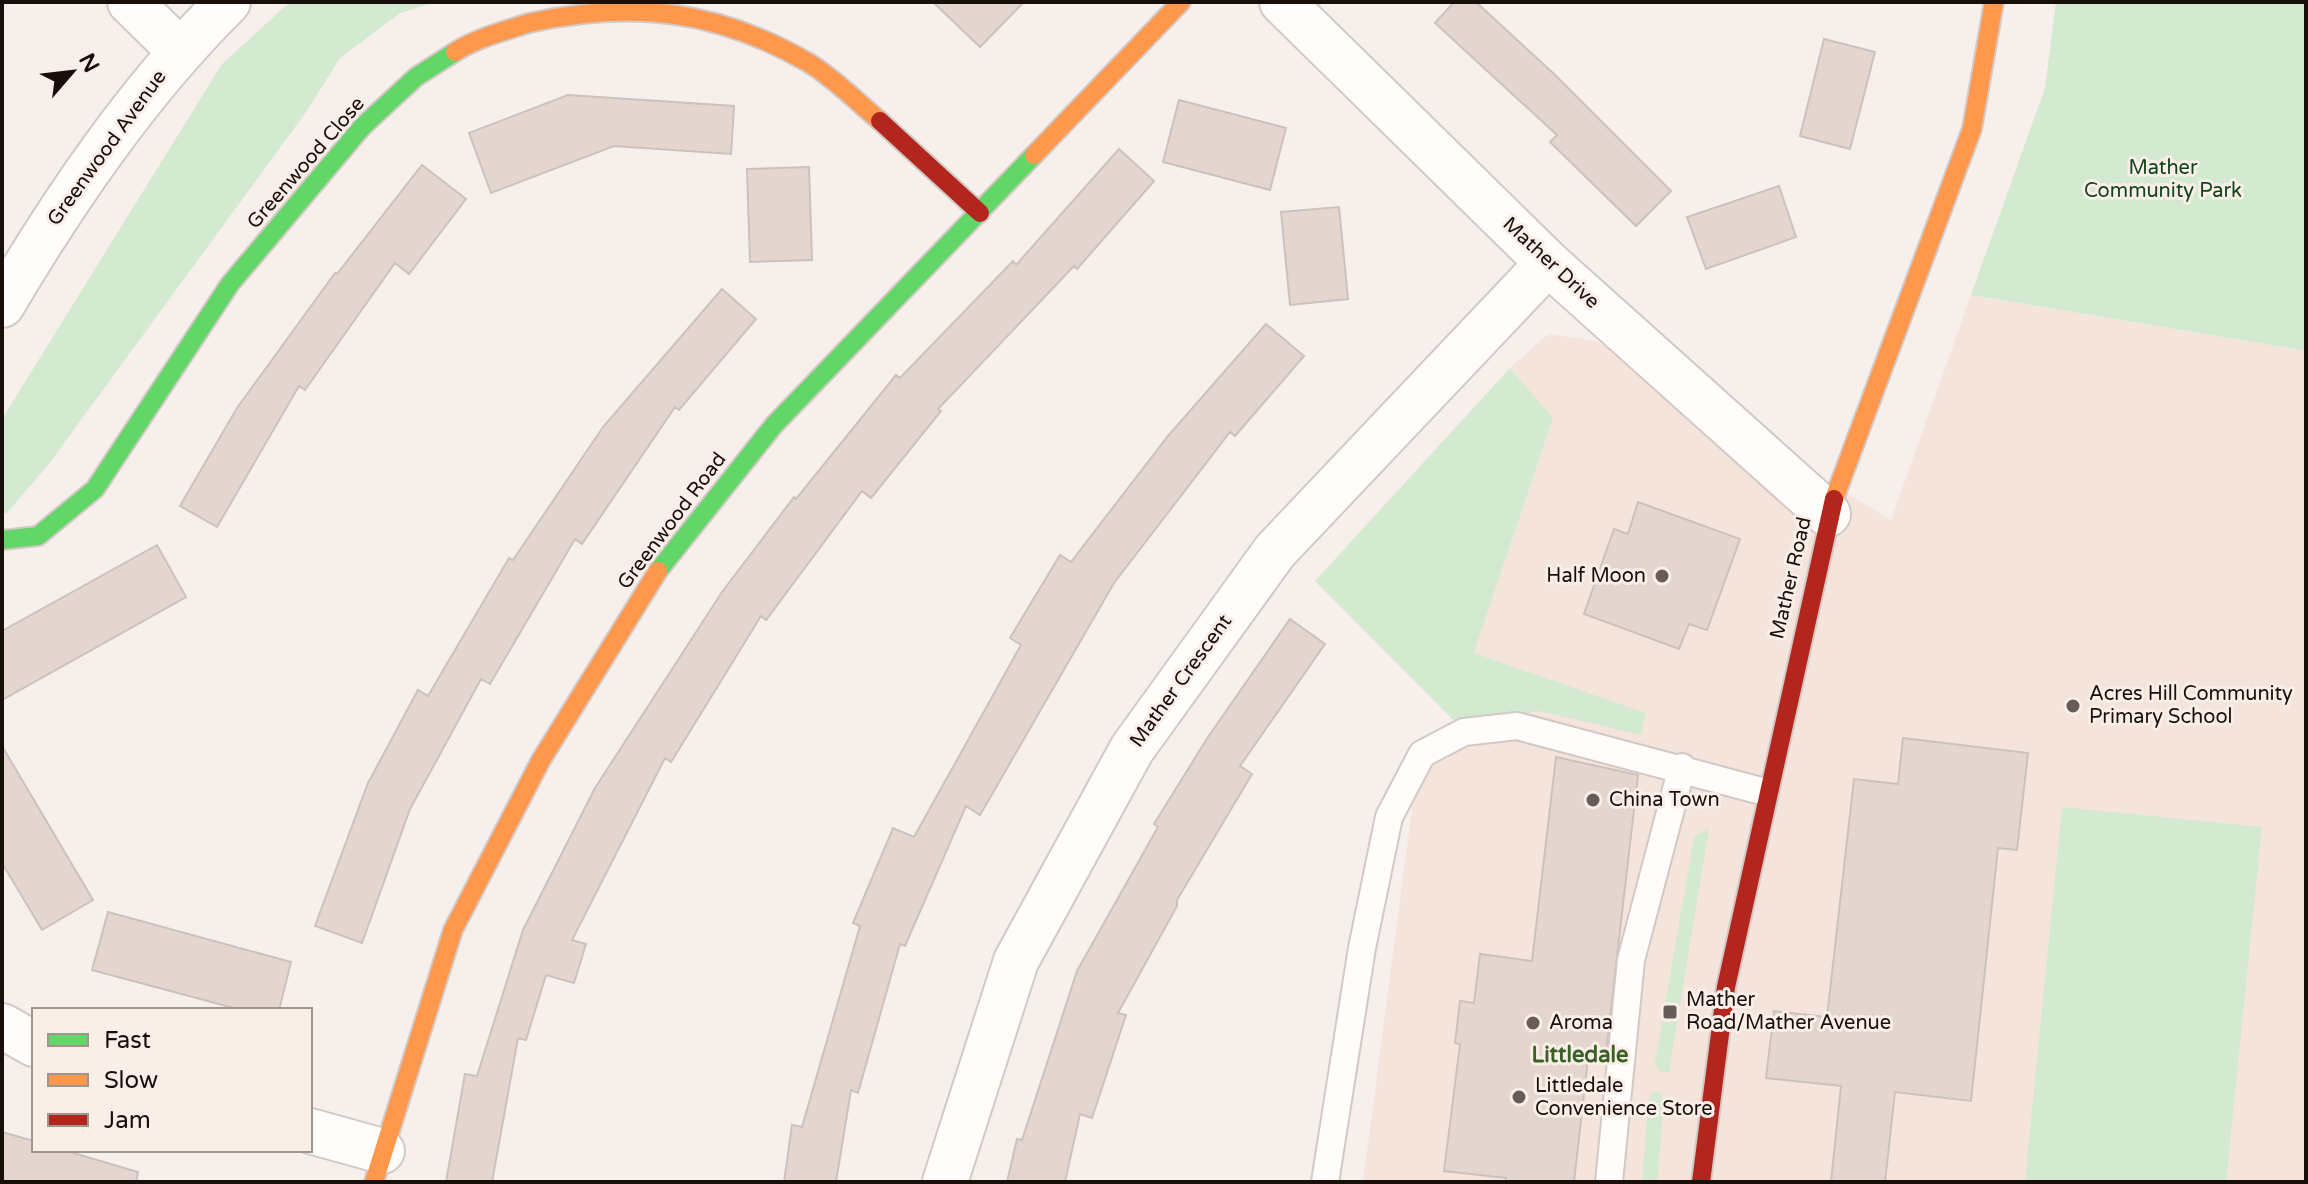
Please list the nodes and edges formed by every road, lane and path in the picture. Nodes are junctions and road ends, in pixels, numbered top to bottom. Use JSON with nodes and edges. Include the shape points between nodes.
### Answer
{"nodes":[{"id":1,"x":130,"y":2,"type":"edge"},
{"id":2,"x":228,"y":2,"type":"edge"},
{"id":3,"x":1181,"y":2,"type":"edge"},
{"id":4,"x":1282,"y":2,"type":"edge"},
{"id":5,"x":1994,"y":2,"type":"edge"},
{"id":6,"x":179,"y":50,"type":"junction"},
{"id":7,"x":980,"y":213,"type":"junction"},
{"id":8,"x":1548,"y":263,"type":"junction"},
{"id":9,"x":2,"y":305,"type":"edge"},
{"id":10,"x":1828,"y":514,"type":"junction"},
{"id":11,"x":2,"y":540,"type":"edge"},
{"id":12,"x":1682,"y":767,"type":"junction"},
{"id":13,"x":1765,"y":792,"type":"junction"},
{"id":14,"x":2,"y":1026,"type":"edge"},
{"id":15,"x":32,"y":1043,"type":"edge"},
{"id":16,"x":312,"y":1132,"type":"edge"},
{"id":17,"x":378,"y":1166,"type":"edge"},
{"id":18,"x":945,"y":1182,"type":"edge"},
{"id":19,"x":1325,"y":1182,"type":"edge"},
{"id":20,"x":1609,"y":1182,"type":"edge"},
{"id":21,"x":1701,"y":1182,"type":"edge"}],
"edges":[{"from":1,"to":6,"type":"street"},
{"from":2,"to":6,"type":"street","name":"Greenwood Avenue"},
{"from":3,"to":7,"type":"street","name":"Greenwood Road"},
{"from":4,"to":8,"type":"street","name":"Mather Drive"},
{"from":5,"to":10,"type":"street","name":"Mather Road","via":[[1972,129]]},
{"from":6,"to":9,"type":"street","name":"Greenwood Avenue","via":[[49,226]]},
{"from":7,"to":11,"type":"street","name":"Greenwood Close","via":[[811,64],[722,20],[662,8],[597,6],[469,43],[416,77],[362,127],[230,284],[95,489],[38,536]]},
{"from":7,"to":17,"type":"street","name":"Greenwood Road","via":[[774,425],[647,585],[541,760],[453,930]]},
{"from":8,"to":10,"type":"street","name":"Mather Drive"},
{"from":8,"to":18,"type":"street","name":"Mather Crescent","via":[[1275,551],[1132,749],[1016,961]]},
{"from":10,"to":13,"type":"street","name":"Mather Road"},
{"from":12,"to":13,"type":"lane"},
{"from":12,"to":19,"type":"lane","via":[[1517,726],[1464,732],[1422,754],[1389,817]]},
{"from":12,"to":20,"type":"lane","via":[[1631,960]]},
{"from":13,"to":21,"type":"street","name":"Mather Road","via":[[1726,987]]},
{"from":14,"to":15,"type":"street"},
{"from":16,"to":17,"type":"street"}]}
